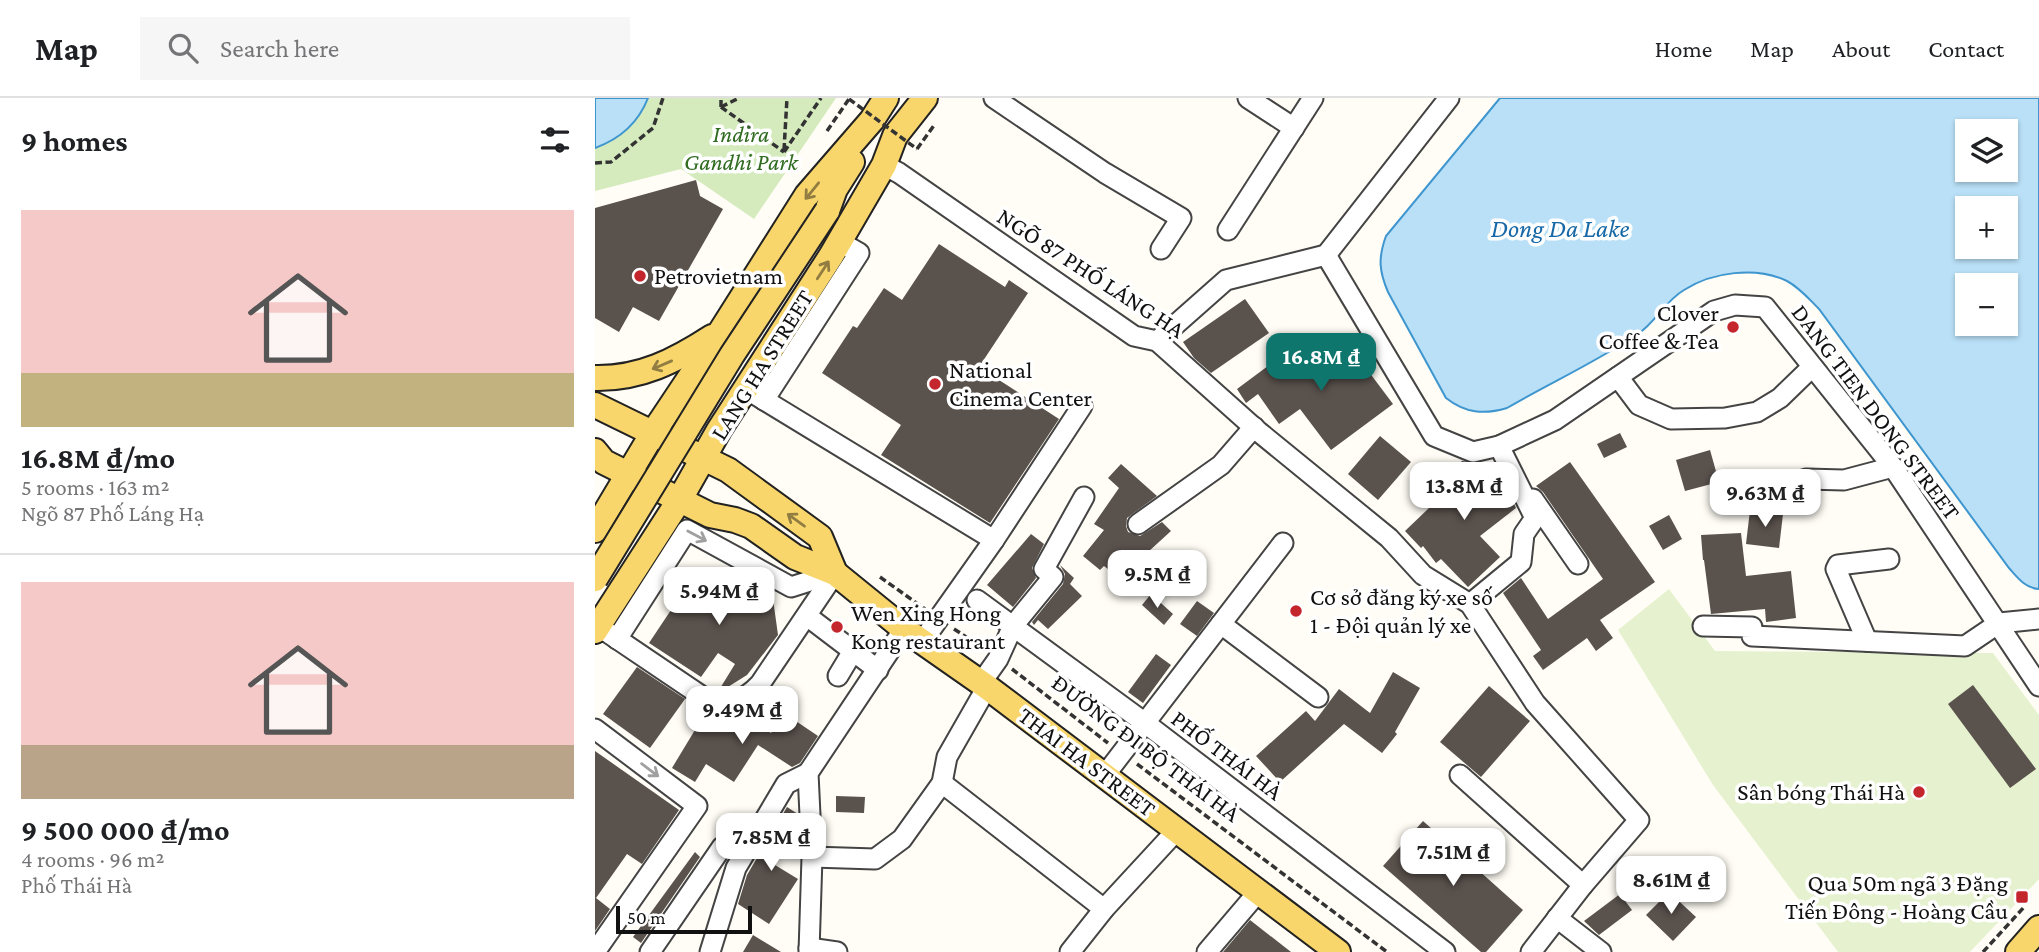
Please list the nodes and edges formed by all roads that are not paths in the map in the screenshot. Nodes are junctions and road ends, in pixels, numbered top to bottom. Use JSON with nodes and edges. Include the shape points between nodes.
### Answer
{"nodes":[{"id":1,"x":886,"y":98,"type":"edge"},
{"id":2,"x":925,"y":98,"type":"edge"},
{"id":3,"x":994,"y":98,"type":"edge"},
{"id":4,"x":1248,"y":98,"type":"edge"},
{"id":5,"x":1313,"y":98,"type":"edge"},
{"id":6,"x":1449,"y":98,"type":"edge"},
{"id":7,"x":872,"y":120,"type":"junction"},
{"id":8,"x":1294,"y":128,"type":"junction"},
{"id":9,"x":895,"y":136,"type":"junction"},
{"id":10,"x":884,"y":165,"type":"junction"},
{"id":11,"x":827,"y":211,"type":"junction"},
{"id":12,"x":1228,"y":230,"type":"dead end"},
{"id":13,"x":1161,"y":249,"type":"dead end"},
{"id":14,"x":1326,"y":254,"type":"junction"},
{"id":15,"x":721,"y":331,"type":"junction"},
{"id":16,"x":1157,"y":341,"type":"junction"},
{"id":17,"x":699,"y":365,"type":"junction"},
{"id":18,"x":1812,"y":367,"type":"junction"},
{"id":19,"x":1618,"y":377,"type":"junction"},
{"id":20,"x":595,"y":378,"type":"edge"},
{"id":21,"x":755,"y":394,"type":"junction"},
{"id":22,"x":595,"y":405,"type":"edge"},
{"id":23,"x":1082,"y":406,"type":"dead end"},
{"id":24,"x":1254,"y":427,"type":"junction"},
{"id":25,"x":653,"y":433,"type":"junction"},
{"id":26,"x":1505,"y":444,"type":"junction"},
{"id":27,"x":595,"y":451,"type":"edge"},
{"id":28,"x":705,"y":458,"type":"junction"},
{"id":29,"x":1893,"y":467,"type":"junction"},
{"id":30,"x":629,"y":474,"type":"junction"},
{"id":31,"x":1728,"y":496,"type":"dead end"},
{"id":32,"x":1084,"y":497,"type":"dead end"},
{"id":33,"x":680,"y":499,"type":"junction"},
{"id":34,"x":1138,"y":524,"type":"dead end"},
{"id":35,"x":598,"y":525,"type":"edge"},
{"id":36,"x":994,"y":540,"type":"junction"},
{"id":37,"x":1283,"y":543,"type":"dead end"},
{"id":38,"x":649,"y":549,"type":"junction"},
{"id":39,"x":1889,"y":559,"type":"dead end"},
{"id":40,"x":1578,"y":564,"type":"dead end"},
{"id":41,"x":835,"y":573,"type":"junction"},
{"id":42,"x":595,"y":579,"type":"edge"},
{"id":43,"x":977,"y":600,"type":"dead end"},
{"id":44,"x":1470,"y":604,"type":"junction"},
{"id":45,"x":807,"y":616,"type":"junction"},
{"id":46,"x":2039,"y":619,"type":"edge"},
{"id":47,"x":1999,"y":623,"type":"junction"},
{"id":48,"x":1221,"y":624,"type":"junction"},
{"id":49,"x":1013,"y":626,"type":"junction"},
{"id":50,"x":1703,"y":626,"type":"dead end"},
{"id":51,"x":603,"y":632,"type":"edge"},
{"id":52,"x":913,"y":636,"type":"junction"},
{"id":53,"x":1867,"y":641,"type":"junction"},
{"id":54,"x":853,"y":651,"type":"junction"},
{"id":55,"x":878,"y":670,"type":"junction"},
{"id":56,"x":838,"y":676,"type":"dead end"},
{"id":57,"x":984,"y":685,"type":"junction"},
{"id":58,"x":2039,"y":686,"type":"edge"},
{"id":59,"x":1318,"y":697,"type":"dead end"},
{"id":60,"x":1146,"y":723,"type":"junction"},
{"id":61,"x":595,"y":729,"type":"edge"},
{"id":62,"x":808,"y":773,"type":"junction"},
{"id":63,"x":1105,"y":775,"type":"junction"},
{"id":64,"x":1460,"y":775,"type":"dead end"},
{"id":65,"x":942,"y":783,"type":"junction"},
{"id":66,"x":1177,"y":830,"type":"junction"},
{"id":67,"x":723,"y":847,"type":"dead end"},
{"id":68,"x":812,"y":857,"type":"junction"},
{"id":69,"x":1583,"y":885,"type":"junction"},
{"id":70,"x":1259,"y":891,"type":"junction"},
{"id":71,"x":1104,"y":909,"type":"junction"},
{"id":72,"x":1557,"y":918,"type":"junction"},
{"id":73,"x":2039,"y":928,"type":"edge"},
{"id":74,"x":809,"y":950,"type":"edge"},
{"id":75,"x":595,"y":952,"type":"edge"},
{"id":76,"x":650,"y":952,"type":"edge"},
{"id":77,"x":710,"y":952,"type":"edge"},
{"id":78,"x":837,"y":952,"type":"edge"},
{"id":79,"x":1070,"y":952,"type":"edge"},
{"id":80,"x":1207,"y":952,"type":"edge"},
{"id":81,"x":1338,"y":952,"type":"edge"},
{"id":82,"x":1445,"y":952,"type":"edge"},
{"id":83,"x":1531,"y":952,"type":"edge"},
{"id":84,"x":1601,"y":952,"type":"edge"},
{"id":85,"x":2018,"y":952,"type":"edge"}],
"edges":[{"from":1,"to":7,"type":"main road"},
{"from":2,"to":9,"type":"main road","name":"LANG HA STREET"},
{"from":3,"to":13,"type":"street","via":[[1181,218]]},
{"from":4,"to":8,"type":"street"},
{"from":5,"to":8,"type":"street"},
{"from":6,"to":14,"type":"street"},
{"from":7,"to":11,"type":"main road"},
{"from":7,"to":15,"type":"main road","one_way":true,"via":[[807,195]]},
{"from":8,"to":12,"type":"street"},
{"from":9,"to":10,"type":"main road","name":"LANG HA STREET"},
{"from":9,"to":11,"type":"main road"},
{"from":10,"to":16,"type":"street","name":"NGÕ 87 PHỐ LÁNG HẠ","via":[[1134,336]]},
{"from":10,"to":21,"type":"main road","name":"LANG HA STREET"},
{"from":11,"to":42,"type":"main road","bridge":true,"via":[[732,355]]},
{"from":14,"to":16,"type":"street","via":[[1226,280]]},
{"from":14,"to":26,"type":"street","name":"DANG TIEN DONG STREET","via":[[1434,436],[1473,452]]},
{"from":15,"to":17,"type":"main road"},
{"from":15,"to":20,"type":"main road","one_way":true,"via":[[655,368],[629,376]]},
{"from":16,"to":24,"type":"street","name":"NGÕ 87 PHỐ LÁNG HẠ"},
{"from":17,"to":21,"type":"main road"},
{"from":17,"to":25,"type":"main road"},
{"from":18,"to":19,"type":"street","via":[[1780,398],[1757,412],[1725,418],[1671,419],[1639,405]]},
{"from":18,"to":19,"type":"street","name":"DANG TIEN DONG STREET","via":[[1765,307],[1735,305],[1714,311]]},
{"from":18,"to":29,"type":"street","name":"DANG TIEN DONG STREET"},
{"from":19,"to":26,"type":"street","name":"DANG TIEN DONG STREET","via":[[1555,420]]},
{"from":21,"to":28,"type":"main road","name":"LANG HA STREET","via":[[719,430]]},
{"from":21,"to":36,"type":"street"},
{"from":22,"to":25,"type":"main road","name":"THAI HA STREET"},
{"from":23,"to":36,"type":"street"},
{"from":24,"to":34,"type":"street","via":[[1221,465]]},
{"from":24,"to":44,"type":"street","name":"NGÕ 87 PHỐ LÁNG HẠ","via":[[1388,538],[1423,575]]},
{"from":25,"to":28,"type":"main road","name":"THAI HA STREET"},
{"from":25,"to":30,"type":"main road"},
{"from":26,"to":40,"type":"street","via":[[1525,487]]},
{"from":26,"to":44,"type":"street","via":[[1535,518],[1524,534],[1521,562]]},
{"from":27,"to":30,"type":"main road","name":"THAI HA STREET"},
{"from":28,"to":33,"type":"main road","name":"LANG HA STREET"},
{"from":41,"to":28,"type":"main road","name":"THAI HA STREET","one_way":true,"via":[[820,537]]},
{"from":29,"to":31,"type":"street","via":[[1844,480],[1806,479],[1779,489]]},
{"from":29,"to":47,"type":"street","name":"DANG TIEN DONG STREET"},
{"from":30,"to":33,"type":"main road","name":"THAI HA STREET"},
{"from":30,"to":35,"type":"main road"},
{"from":32,"to":49,"type":"street","via":[[1044,569],[1053,577]]},
{"from":33,"to":38,"type":"main road","name":"LANG HA STREET"},
{"from":33,"to":41,"type":"main road","name":"THAI HA STREET","via":[[710,515],[751,526],[796,557]]},
{"from":35,"to":38,"type":"main road"},
{"from":36,"to":52,"type":"street","via":[[939,618]]},
{"from":37,"to":48,"type":"street"},
{"from":38,"to":51,"type":"main road","name":"LANG HA STREET"},
{"from":39,"to":53,"type":"street","via":[[1836,567]]},
{"from":41,"to":45,"type":"street"},
{"from":51,"to":41,"type":"street","one_way":true,"via":[[687,530],[791,587]]},
{"from":41,"to":52,"type":"main road","name":"THAI HA STREET"},
{"from":43,"to":49,"type":"street","name":"PHỐ THÁI HÀ"},
{"from":44,"to":69,"type":"street","name":"NGÕ 87 PHỐ LÁNG HẠ","via":[[1535,703],[1639,820]]},
{"from":45,"to":51,"type":"street","via":[[755,690],[720,704]]},
{"from":45,"to":54,"type":"street"},
{"from":46,"to":47,"type":"street"},
{"from":47,"to":53,"type":"street","via":[[1965,646]]},
{"from":47,"to":58,"type":"street","name":"DANG TIEN DONG STREET"},
{"from":48,"to":59,"type":"street"},
{"from":48,"to":60,"type":"street"},
{"from":49,"to":57,"type":"street"},
{"from":49,"to":60,"type":"street","name":"PHỐ THÁI HÀ"},
{"from":50,"to":53,"type":"street","via":[[1752,627],[1752,636]]},
{"from":52,"to":55,"type":"street"},
{"from":52,"to":57,"type":"main road","name":"THAI HA STREET"},
{"from":54,"to":55,"type":"street"},
{"from":54,"to":56,"type":"street"},
{"from":55,"to":62,"type":"street"},
{"from":57,"to":63,"type":"main road","name":"THAI HA STREET"},
{"from":57,"to":65,"type":"street","via":[[947,757]]},
{"from":60,"to":63,"type":"street"},
{"from":60,"to":82,"type":"street","name":"PHỐ THÁI HÀ"},
{"from":61,"to":75,"type":"street","one_way":true,"via":[[697,806]]},
{"from":62,"to":68,"type":"street"},
{"from":62,"to":77,"type":"street","via":[[786,784],[736,868]]},
{"from":63,"to":66,"type":"main road","name":"THAI HA STREET"},
{"from":64,"to":69,"type":"street"},
{"from":65,"to":68,"type":"street","via":[[902,839],[875,859]]},
{"from":65,"to":71,"type":"street"},
{"from":66,"to":70,"type":"main road","name":"THAI HA STREET"},
{"from":66,"to":71,"type":"street"},
{"from":67,"to":76,"type":"street"},
{"from":68,"to":74,"type":"street"},
{"from":69,"to":72,"type":"street"},
{"from":70,"to":80,"type":"street"},
{"from":70,"to":81,"type":"main road","name":"THAI HA STREET"},
{"from":71,"to":79,"type":"street"},
{"from":72,"to":83,"type":"street"},
{"from":72,"to":84,"type":"street"},
{"from":73,"to":85,"type":"main road"},
{"from":74,"to":78,"type":"street"}]}
